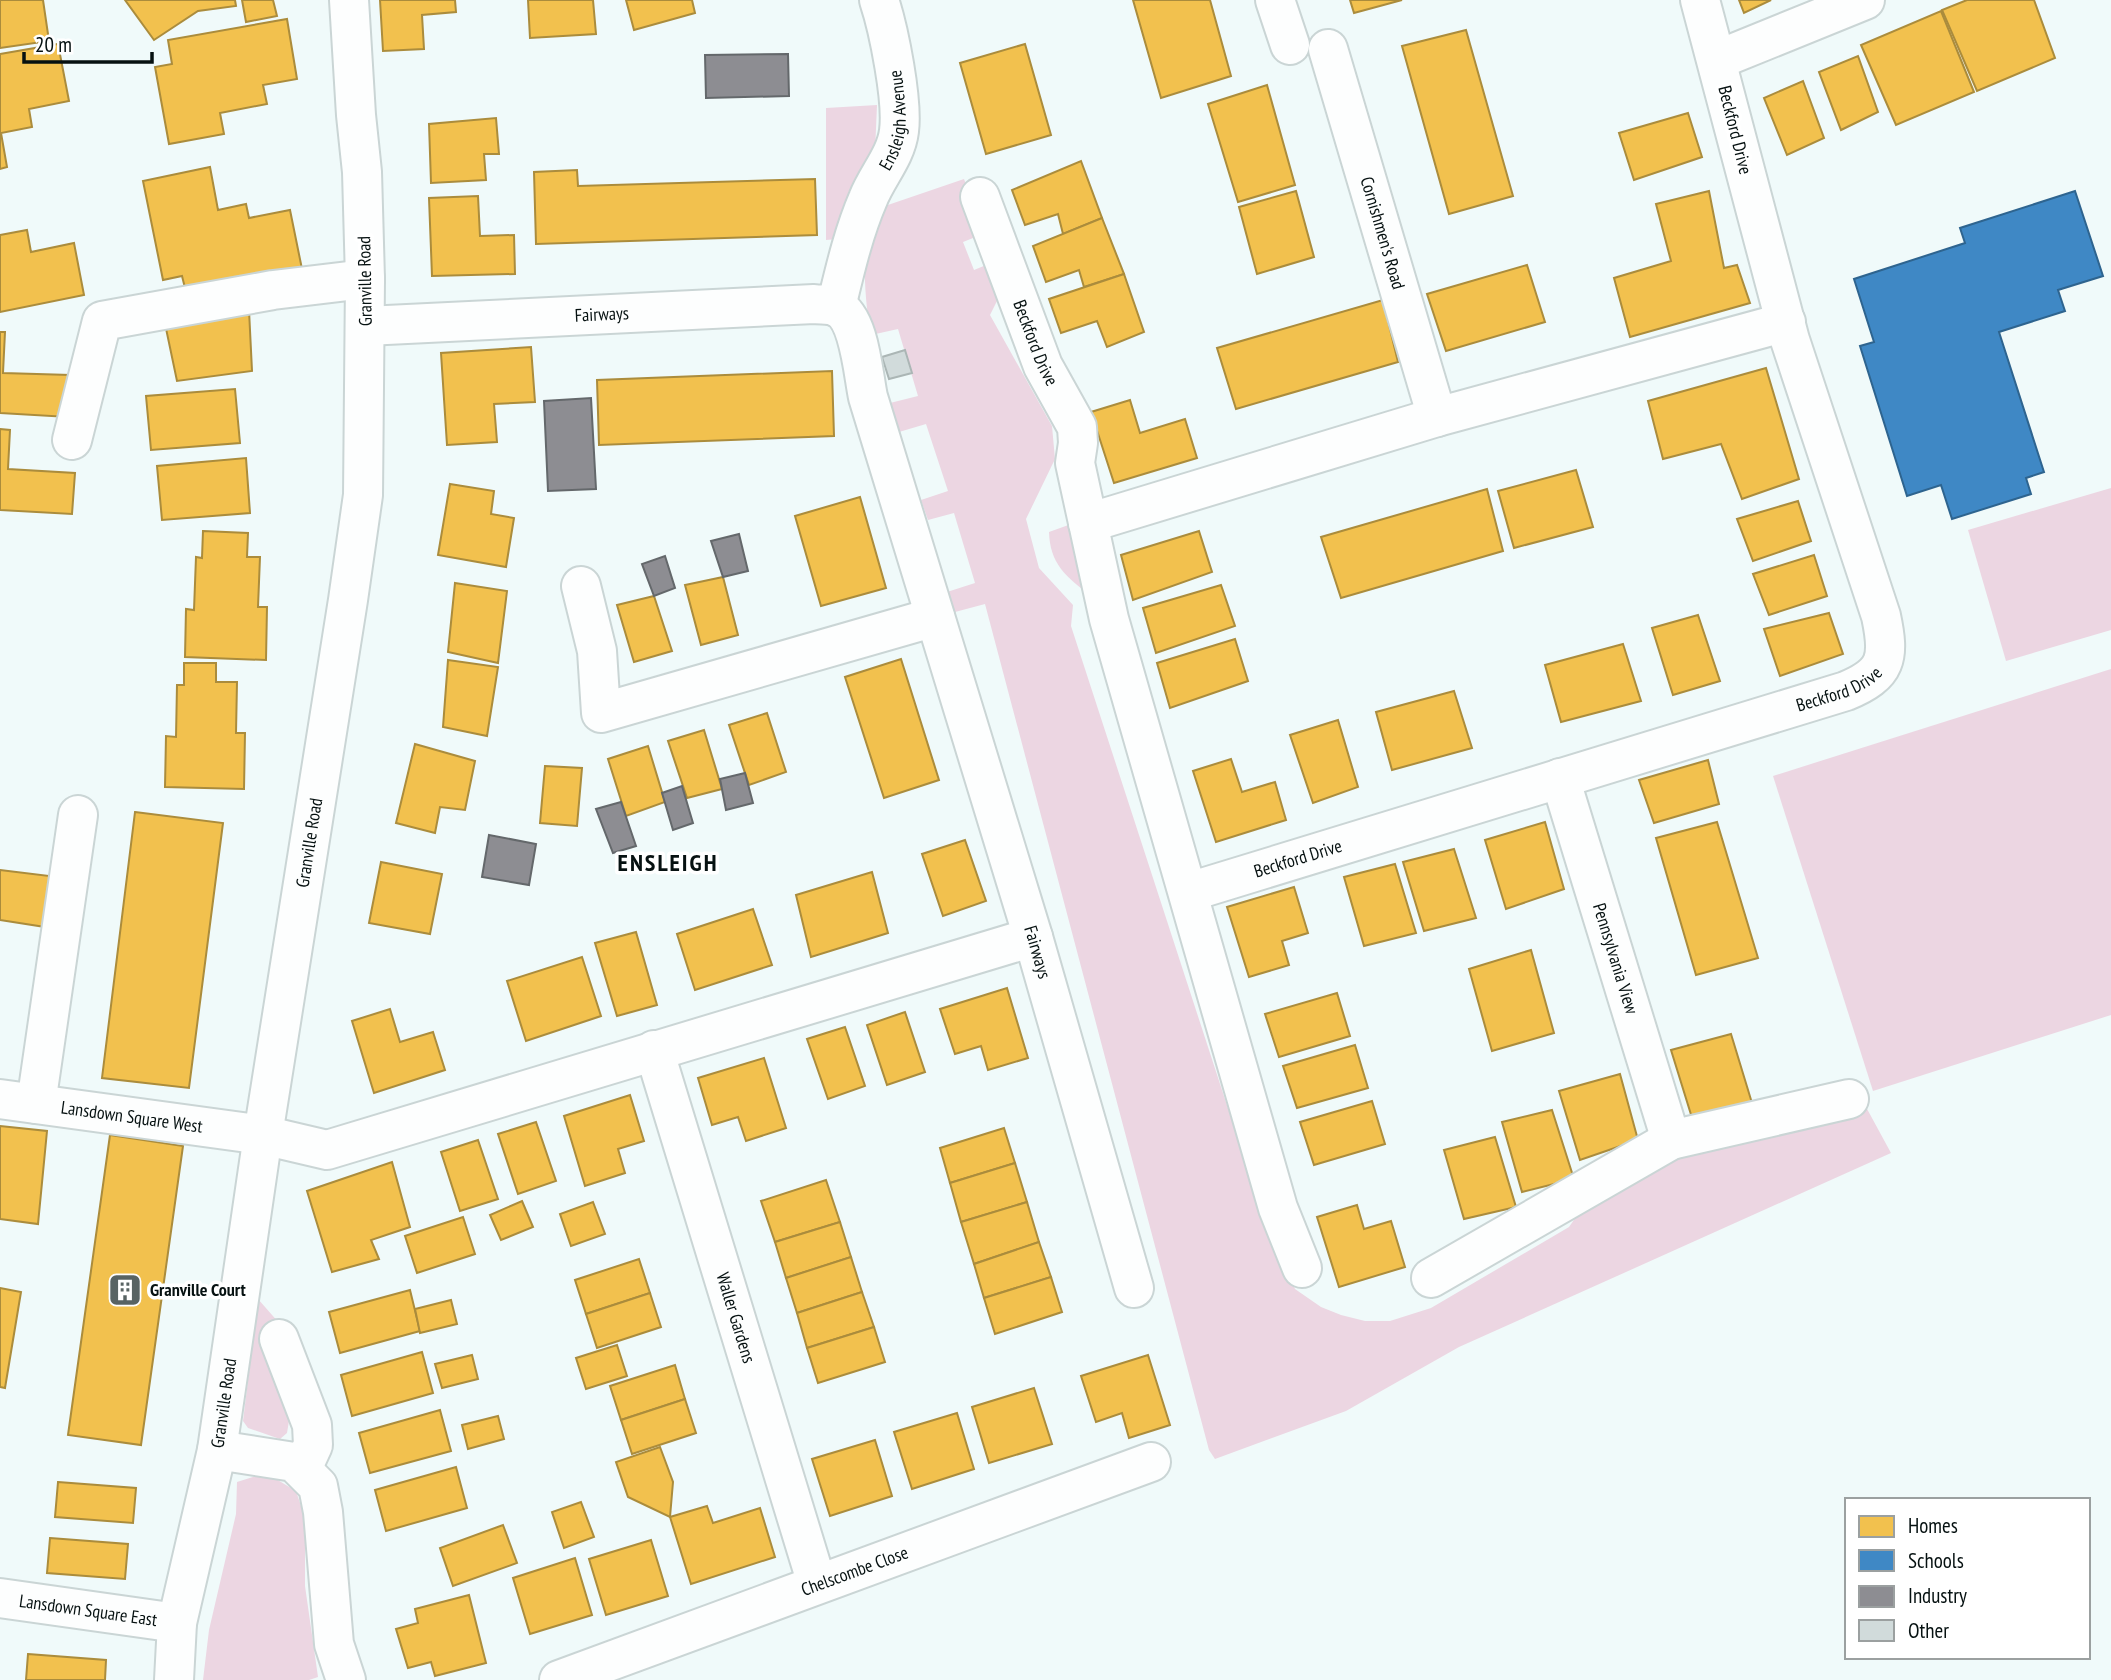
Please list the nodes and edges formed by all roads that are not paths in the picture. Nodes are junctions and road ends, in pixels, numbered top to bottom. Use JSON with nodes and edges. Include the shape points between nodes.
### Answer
{"nodes":[{"id":1,"x":349,"y":0,"type":"edge"},
{"id":2,"x":879,"y":0,"type":"edge"},
{"id":3,"x":1275,"y":0,"type":"edge"},
{"id":4,"x":1700,"y":0,"type":"edge"},
{"id":5,"x":1865,"y":0,"type":"edge"},
{"id":6,"x":1290,"y":45,"type":"dead end"},
{"id":7,"x":1328,"y":49,"type":"dead end"},
{"id":8,"x":1717,"y":60,"type":"junction"},
{"id":9,"x":980,"y":197,"type":"dead end"},
{"id":10,"x":365,"y":279,"type":"junction"},
{"id":11,"x":836,"y":307,"type":"junction"},
{"id":12,"x":1786,"y":321,"type":"junction"},
{"id":13,"x":366,"y":326,"type":"junction"},
{"id":14,"x":1437,"y":417,"type":"junction"},
{"id":15,"x":72,"y":440,"type":"dead end"},
{"id":16,"x":1088,"y":523,"type":"junction"},
{"id":17,"x":581,"y":586,"type":"dead end"},
{"id":18,"x":935,"y":617,"type":"junction"},
{"id":19,"x":1560,"y":778,"type":"junction"},
{"id":20,"x":78,"y":816,"type":"dead end"},
{"id":21,"x":1189,"y":892,"type":"junction"},
{"id":22,"x":1033,"y":937,"type":"junction"},
{"id":23,"x":654,"y":1050,"type":"junction"},
{"id":24,"x":1849,"y":1099,"type":"dead end"},
{"id":25,"x":18,"y":1101,"type":"edge"},
{"id":26,"x":263,"y":1135,"type":"junction"},
{"id":27,"x":1671,"y":1140,"type":"junction"},
{"id":28,"x":1302,"y":1268,"type":"dead end"},
{"id":29,"x":1431,"y":1278,"type":"dead end"},
{"id":30,"x":1134,"y":1289,"type":"dead end"},
{"id":31,"x":279,"y":1339,"type":"dead end"},
{"id":32,"x":217,"y":1450,"type":"junction"},
{"id":33,"x":1151,"y":1462,"type":"dead end"},
{"id":34,"x":302,"y":1469,"type":"junction"},
{"id":35,"x":817,"y":1584,"type":"junction"},
{"id":36,"x":0,"y":1598,"type":"edge"},
{"id":37,"x":177,"y":1623,"type":"junction"},
{"id":38,"x":174,"y":1680,"type":"edge"},
{"id":39,"x":346,"y":1680,"type":"edge"},
{"id":40,"x":559,"y":1680,"type":"edge"}],
"edges":[{"from":1,"to":10,"type":"street","name":"Granville Road"},
{"from":2,"to":11,"type":"street","name":"Ensleigh Avenue","via":[[897,94],[899,133],[851,246]]},
{"from":3,"to":6,"type":"street"},
{"from":4,"to":8,"type":"street","name":"Beckford Drive"},
{"from":5,"to":8,"type":"street"},
{"from":7,"to":14,"type":"street","name":"Cornishmen's Road"},
{"from":8,"to":12,"type":"street","name":"Beckford Drive"},
{"from":9,"to":16,"type":"street","name":"Beckford Drive","via":[[981,243],[1076,427],[1075,463]]},
{"from":10,"to":13,"type":"street","name":"Granville Road"},
{"from":10,"to":15,"type":"street","via":[[273,290],[102,321]]},
{"from":11,"to":13,"type":"street","name":"Fairways","via":[[814,304]]},
{"from":11,"to":18,"type":"street","name":"Fairways","via":[[856,333],[868,397]]},
{"from":12,"to":14,"type":"street"},
{"from":12,"to":19,"type":"street","name":"Beckford Drive","via":[[1881,616],[1886,642],[1882,665],[1868,681],[1846,691]]},
{"from":13,"to":26,"type":"street","name":"Granville Road","via":[[363,495]]},
{"from":14,"to":16,"type":"street"},
{"from":16,"to":21,"type":"street","name":"Beckford Drive","via":[[1109,619]]},
{"from":17,"to":18,"type":"street","via":[[597,651],[601,713]]},
{"from":18,"to":22,"type":"street","name":"Fairways"},
{"from":19,"to":21,"type":"street","name":"Beckford Drive"},
{"from":19,"to":27,"type":"street","name":"Pennsylvania View"},
{"from":20,"to":25,"type":"street"},
{"from":21,"to":28,"type":"street","name":"Beckford Drive","via":[[1278,1208]]},
{"from":22,"to":23,"type":"street"},
{"from":22,"to":30,"type":"street","name":"Fairways"},
{"from":23,"to":26,"type":"street","via":[[327,1150]]},
{"from":23,"to":35,"type":"street","name":"Waller Gardens"},
{"from":24,"to":27,"type":"street"},
{"from":25,"to":26,"type":"street","name":"Lansdown Square West"},
{"from":26,"to":32,"type":"street","name":"Granville Road"},
{"from":27,"to":29,"type":"street"},
{"from":31,"to":34,"type":"street","via":[[312,1425],[313,1445]]},
{"from":32,"to":34,"type":"street","via":[[294,1462]]},
{"from":32,"to":37,"type":"street","name":"Granville Road"},
{"from":33,"to":35,"type":"street","name":"Chelscombe Close"},
{"from":34,"to":39,"type":"street","via":[[318,1486],[321,1499],[334,1644]]},
{"from":35,"to":40,"type":"street","name":"Chelscombe Close"},
{"from":36,"to":37,"type":"street","name":"Lansdown Square East"},
{"from":37,"to":38,"type":"street","name":"Granville Road"}]}
